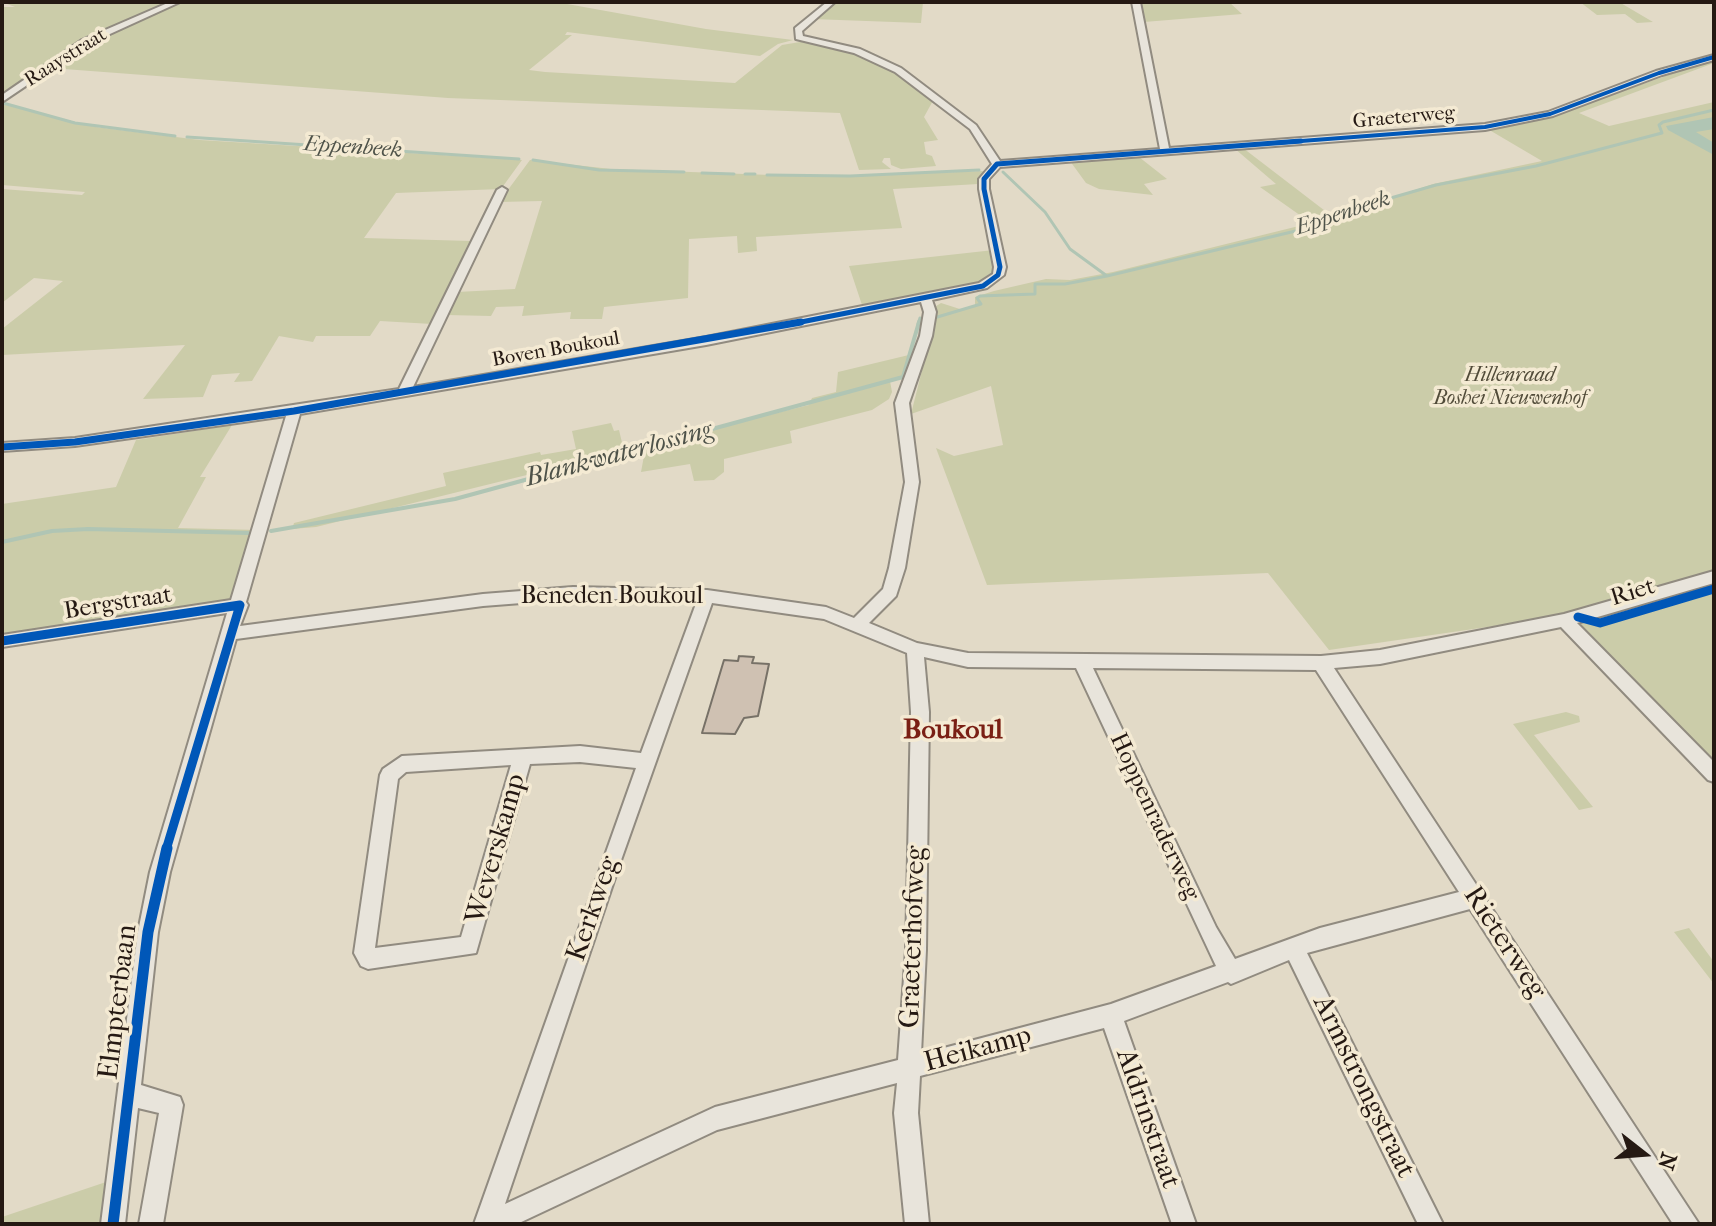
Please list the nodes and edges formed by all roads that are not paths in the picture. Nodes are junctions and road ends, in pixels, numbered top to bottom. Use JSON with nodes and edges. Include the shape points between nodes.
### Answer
{"nodes":[{"id":1,"x":176,"y":2,"type":"edge"},
{"id":2,"x":831,"y":2,"type":"edge"},
{"id":3,"x":1136,"y":2,"type":"edge"},
{"id":4,"x":1714,"y":57,"type":"edge"},
{"id":5,"x":2,"y":99,"type":"edge"},
{"id":6,"x":1165,"y":152,"type":"junction"},
{"id":7,"x":994,"y":166,"type":"junction"},
{"id":8,"x":502,"y":190,"type":"dead end"},
{"id":9,"x":926,"y":299,"type":"junction"},
{"id":10,"x":404,"y":392,"type":"junction"},
{"id":11,"x":294,"y":411,"type":"junction"},
{"id":12,"x":2,"y":447,"type":"edge"},
{"id":13,"x":1714,"y":577,"type":"edge"},
{"id":14,"x":707,"y":596,"type":"junction"},
{"id":15,"x":240,"y":605,"type":"junction"},
{"id":16,"x":1564,"y":620,"type":"junction"},
{"id":17,"x":858,"y":624,"type":"junction"},
{"id":18,"x":232,"y":633,"type":"junction"},
{"id":19,"x":2,"y":641,"type":"edge"},
{"id":20,"x":915,"y":649,"type":"junction"},
{"id":21,"x":1081,"y":660,"type":"junction"},
{"id":22,"x":1321,"y":663,"type":"junction"},
{"id":23,"x":523,"y":756,"type":"junction"},
{"id":24,"x":647,"y":761,"type":"junction"},
{"id":25,"x":1714,"y":774,"type":"edge"},
{"id":26,"x":1475,"y":898,"type":"junction"},
{"id":27,"x":1295,"y":950,"type":"junction"},
{"id":28,"x":1231,"y":973,"type":"junction"},
{"id":29,"x":1111,"y":1015,"type":"junction"},
{"id":30,"x":906,"y":1069,"type":"junction"},
{"id":31,"x":130,"y":1094,"type":"junction"},
{"id":32,"x":113,"y":1224,"type":"edge"},
{"id":33,"x":151,"y":1224,"type":"edge"},
{"id":34,"x":488,"y":1224,"type":"edge"},
{"id":35,"x":917,"y":1224,"type":"edge"},
{"id":36,"x":1184,"y":1224,"type":"edge"},
{"id":37,"x":1431,"y":1224,"type":"edge"},
{"id":38,"x":1687,"y":1224,"type":"edge"}],
"edges":[{"from":1,"to":5,"type":"street","name":"Raaystraat","via":[[85,42]]},
{"from":2,"to":7,"type":"street","via":[[798,30],[799,37],[857,51],[898,70],[973,127]]},
{"from":3,"to":6,"type":"street"},
{"from":4,"to":6,"type":"street","name":"Graeterweg","via":[[1550,114],[1485,127]]},
{"from":6,"to":7,"type":"street","name":"Graeterweg"},
{"from":7,"to":9,"type":"street","name":"Boven Boukoul","via":[[984,189],[999,252],[998,275],[983,286]]},
{"from":8,"to":10,"type":"street"},
{"from":9,"to":10,"type":"street","name":"Boven Boukoul"},
{"from":9,"to":17,"type":"street","via":[[926,336],[902,403],[912,482],[897,568],[890,592]]},
{"from":10,"to":11,"type":"street","name":"Boven Boukoul"},
{"from":11,"to":12,"type":"street","name":"Boven Boukoul"},
{"from":11,"to":15,"type":"street","name":"Elmpterbaan"},
{"from":13,"to":16,"type":"street","name":"Riet"},
{"from":14,"to":17,"type":"street","name":"Beneden Boukoul","via":[[826,613]]},
{"from":14,"to":18,"type":"street","name":"Beneden Boukoul","via":[[528,596]]},
{"from":14,"to":24,"type":"street","name":"Kerkweg"},
{"from":15,"to":18,"type":"street","name":"Elmpterbaan"},
{"from":15,"to":19,"type":"street","name":"Bergstraat"},
{"from":16,"to":22,"type":"street","name":"Riet","via":[[1380,657]]},
{"from":16,"to":25,"type":"street"},
{"from":17,"to":20,"type":"street","name":"Beneden Boukoul"},
{"from":18,"to":31,"type":"street","name":"Elmpterbaan","via":[[160,872]]},
{"from":20,"to":21,"type":"street","name":"Beneden Boukoul","via":[[968,660]]},
{"from":20,"to":30,"type":"street","name":"Graeterhofweg","via":[[920,712],[916,950]]},
{"from":21,"to":22,"type":"street","name":"Beneden Boukoul"},
{"from":21,"to":28,"type":"street","name":"Hoppenraderweg"},
{"from":22,"to":26,"type":"street","name":"Rieterweg"},
{"from":23,"to":23,"type":"street","name":"Weverskamp","via":[[469,946],[368,959],[364,953],[389,775],[402,764]]},
{"from":23,"to":24,"type":"street","name":"Weverskamp","via":[[580,754]]},
{"from":24,"to":34,"type":"street","name":"Kerkweg"},
{"from":26,"to":27,"type":"street","name":"Heikamp","via":[[1320,938]]},
{"from":26,"to":38,"type":"street","name":"Rieterweg"},
{"from":27,"to":28,"type":"street","name":"Heikamp"},
{"from":27,"to":37,"type":"street","name":"Armstrongstraat"},
{"from":28,"to":29,"type":"street","name":"Heikamp"},
{"from":29,"to":30,"type":"street","name":"Heikamp"},
{"from":29,"to":36,"type":"street","name":"Aldrinstraat"},
{"from":30,"to":34,"type":"street","name":"Heikamp","via":[[715,1119]]},
{"from":30,"to":35,"type":"street","name":"Graeterhofweg"},
{"from":31,"to":32,"type":"street","name":"Elmpterbaan"},
{"from":31,"to":33,"type":"street","name":"Elmpterbaan","via":[[172,1105]]}]}
